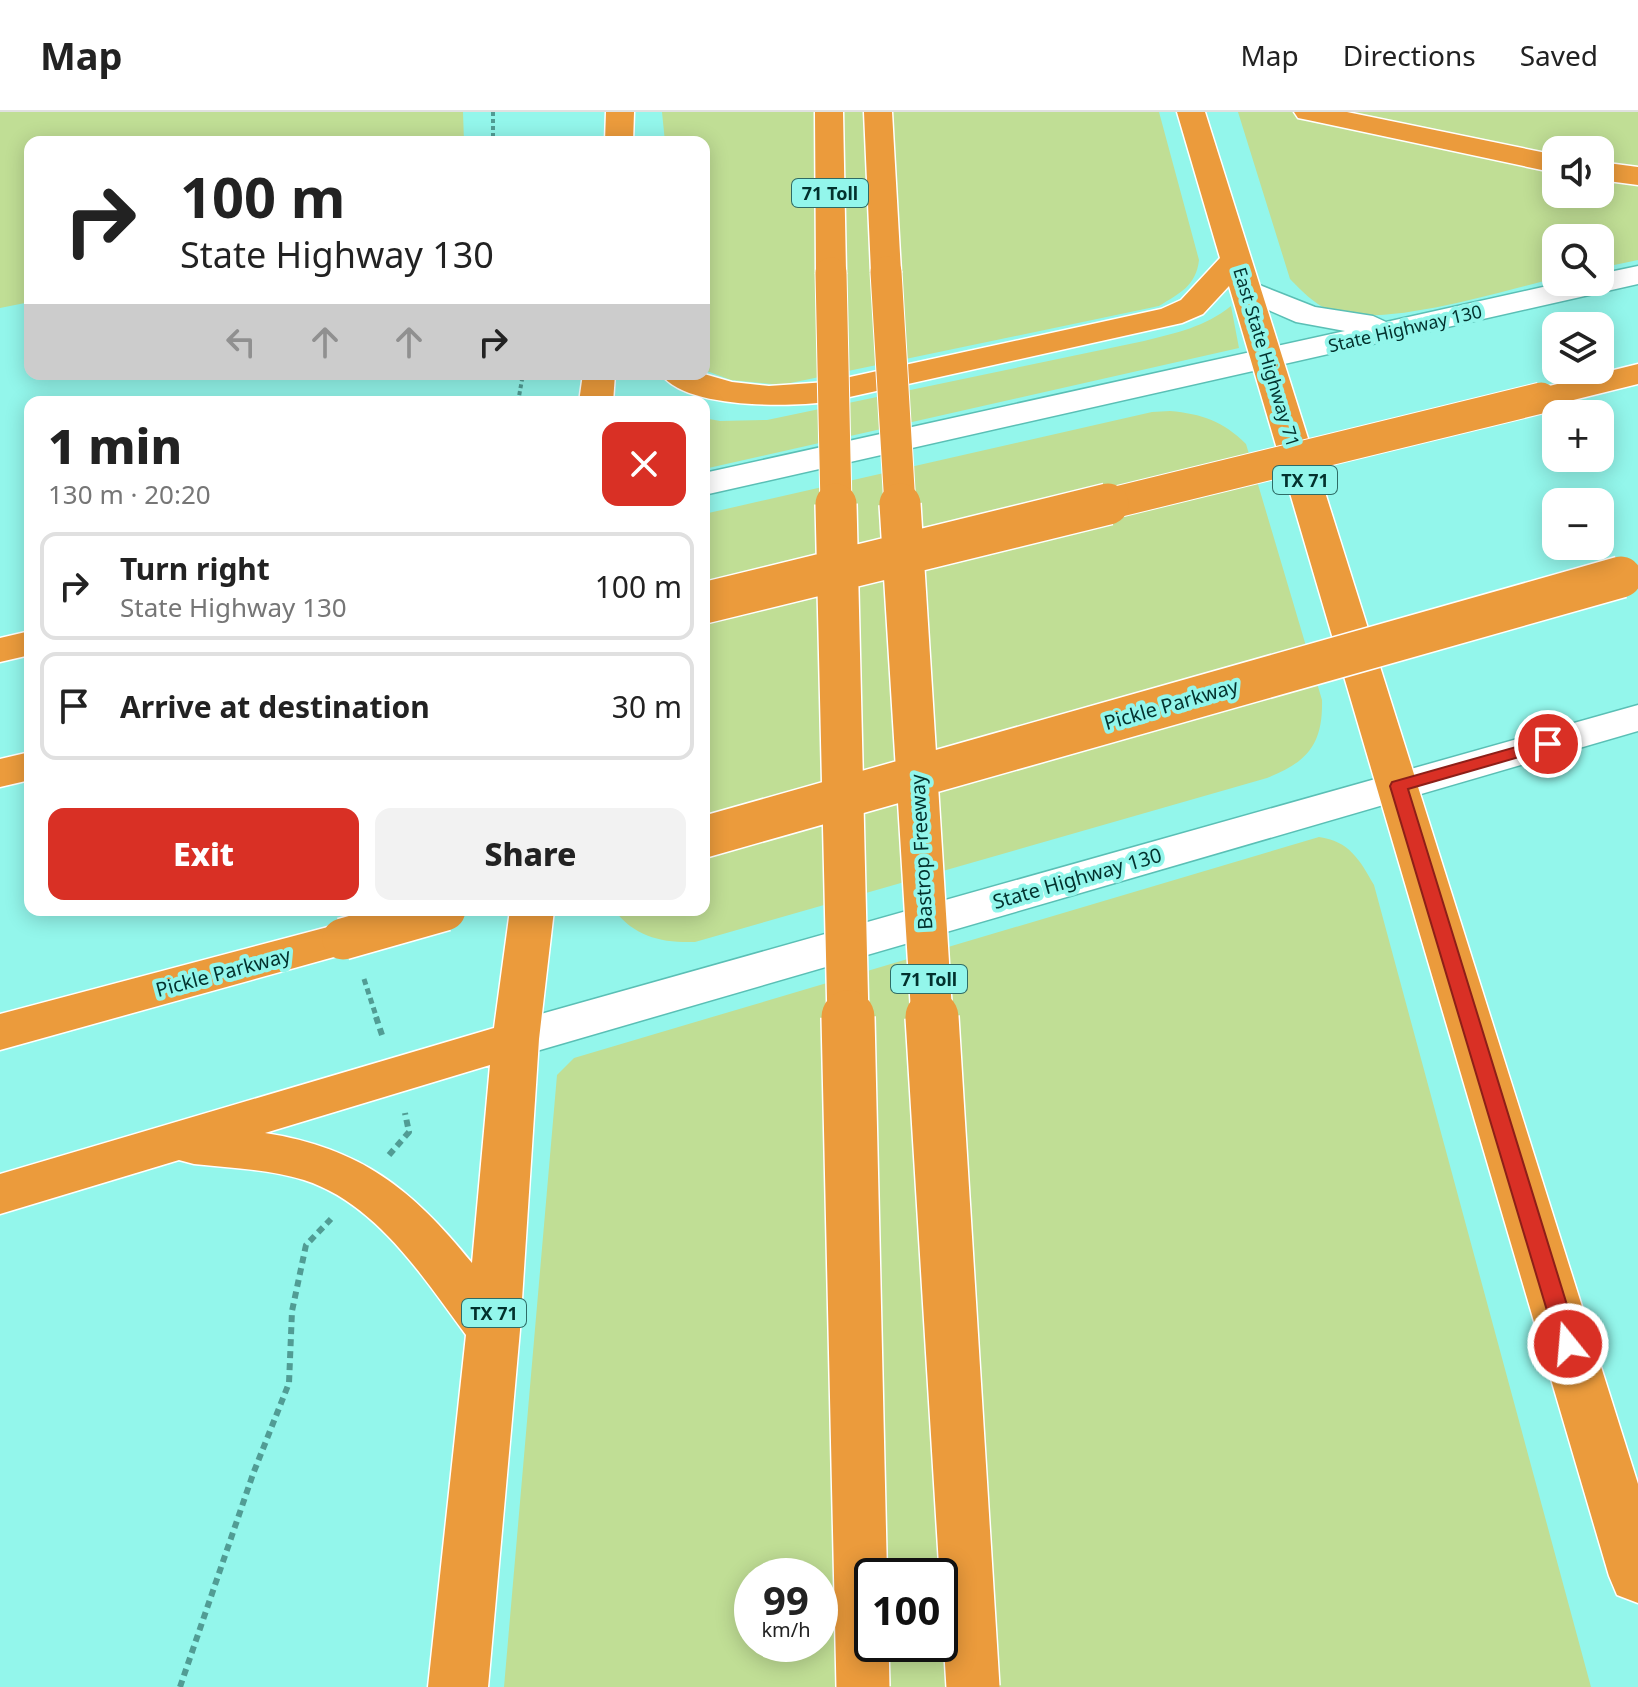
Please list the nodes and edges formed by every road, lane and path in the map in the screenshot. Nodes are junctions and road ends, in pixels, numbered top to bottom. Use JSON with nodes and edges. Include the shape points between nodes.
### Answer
{"nodes":[{"id":1,"x":493,"y":112,"type":"edge"},
{"id":2,"x":620,"y":112,"type":"edge"},
{"id":3,"x":829,"y":112,"type":"edge"},
{"id":4,"x":878,"y":112,"type":"edge"},
{"id":5,"x":1191,"y":112,"type":"edge"},
{"id":6,"x":1308,"y":112,"type":"edge"},
{"id":7,"x":493,"y":136,"type":"edge"},
{"id":8,"x":619,"y":136,"type":"edge"},
{"id":9,"x":1542,"y":161,"type":"edge"},
{"id":10,"x":1614,"y":173,"type":"edge"},
{"id":11,"x":1638,"y":176,"type":"edge"},
{"id":12,"x":1237,"y":258,"type":"junction"},
{"id":13,"x":1638,"y":275,"type":"edge"},
{"id":14,"x":1247,"y":289,"type":"junction"},
{"id":15,"x":1404,"y":328,"type":"junction"},
{"id":16,"x":1268,"y":358,"type":"junction"},
{"id":17,"x":1638,"y":374,"type":"edge"},
{"id":18,"x":690,"y":380,"type":"edge"},
{"id":19,"x":710,"y":483,"type":"edge"},
{"id":20,"x":1630,"y":574,"type":"edge"},
{"id":21,"x":710,"y":602,"type":"edge"},
{"id":22,"x":24,"y":644,"type":"edge"},
{"id":23,"x":0,"y":650,"type":"edge"},
{"id":24,"x":1638,"y":718,"type":"edge"},
{"id":25,"x":24,"y":767,"type":"edge"},
{"id":26,"x":0,"y":773,"type":"edge"},
{"id":27,"x":1398,"y":786,"type":"junction"},
{"id":28,"x":710,"y":835,"type":"edge"},
{"id":29,"x":424,"y":916,"type":"edge"},
{"id":30,"x":531,"y":916,"type":"edge"},
{"id":31,"x":0,"y":1032,"type":"edge"},
{"id":32,"x":516,"y":1039,"type":"junction"},
{"id":33,"x":403,"y":1103,"type":"dead end"},
{"id":34,"x":176,"y":1143,"type":"junction"},
{"id":35,"x":394,"y":1150,"type":"dead end"},
{"id":36,"x":0,"y":1194,"type":"edge"},
{"id":37,"x":341,"y":1209,"type":"dead end"},
{"id":38,"x":493,"y":1330,"type":"junction"},
{"id":39,"x":1638,"y":1576,"type":"edge"},
{"id":40,"x":180,"y":1687,"type":"edge"},
{"id":41,"x":458,"y":1687,"type":"edge"},
{"id":42,"x":863,"y":1687,"type":"edge"},
{"id":43,"x":973,"y":1687,"type":"edge"}],
"edges":[{"from":1,"to":7,"type":"path"},
{"from":2,"to":8,"type":"highway"},
{"from":3,"to":42,"type":"highway","number":"71 Toll","bridge":true},
{"from":4,"to":43,"type":"highway","name":"Bastrop Freeway","number":"71 Toll","bridge":true},
{"from":5,"to":12,"type":"highway","name":"East State Highway 71","number":"TX 71"},
{"from":6,"to":9,"type":"highway"},
{"from":10,"to":11,"type":"highway"},
{"from":12,"to":14,"type":"highway","name":"East State Highway 71","number":"TX 71"},
{"from":12,"to":18,"type":"highway","via":[[1192,307],[1171,316],[827,392],[734,394]]},
{"from":13,"to":15,"type":"street","name":"State Highway 130"},
{"from":14,"to":15,"type":"street","via":[[1330,321]]},
{"from":14,"to":16,"type":"highway","name":"East State Highway 71","number":"TX 71"},
{"from":15,"to":16,"type":"street","name":"State Highway 130"},
{"from":16,"to":19,"type":"street","name":"State Highway 130"},
{"from":16,"to":27,"type":"highway","name":"East State Highway 71","number":"TX 71"},
{"from":17,"to":21,"type":"highway","bridge":true},
{"from":20,"to":28,"type":"highway","name":"Pickle Parkway","bridge":true},
{"from":22,"to":23,"type":"highway"},
{"from":24,"to":27,"type":"street","name":"State Highway 130"},
{"from":25,"to":26,"type":"highway"},
{"from":27,"to":32,"type":"street","name":"State Highway 130"},
{"from":27,"to":39,"type":"highway","number":"TX 71"},
{"from":29,"to":31,"type":"highway","name":"Pickle Parkway","bridge":true},
{"from":30,"to":32,"type":"highway","number":"TX 71"},
{"from":32,"to":34,"type":"highway"},
{"from":32,"to":38,"type":"highway","number":"TX 71"},
{"from":33,"to":35,"type":"path","via":[[409,1132]]},
{"from":34,"to":36,"type":"highway"},
{"from":34,"to":38,"type":"highway","via":[[313,1163],[363,1186],[422,1240]]},
{"from":37,"to":40,"type":"path","via":[[306,1245],[292,1311],[289,1383]]},
{"from":38,"to":41,"type":"highway","number":"TX 71"}]}
